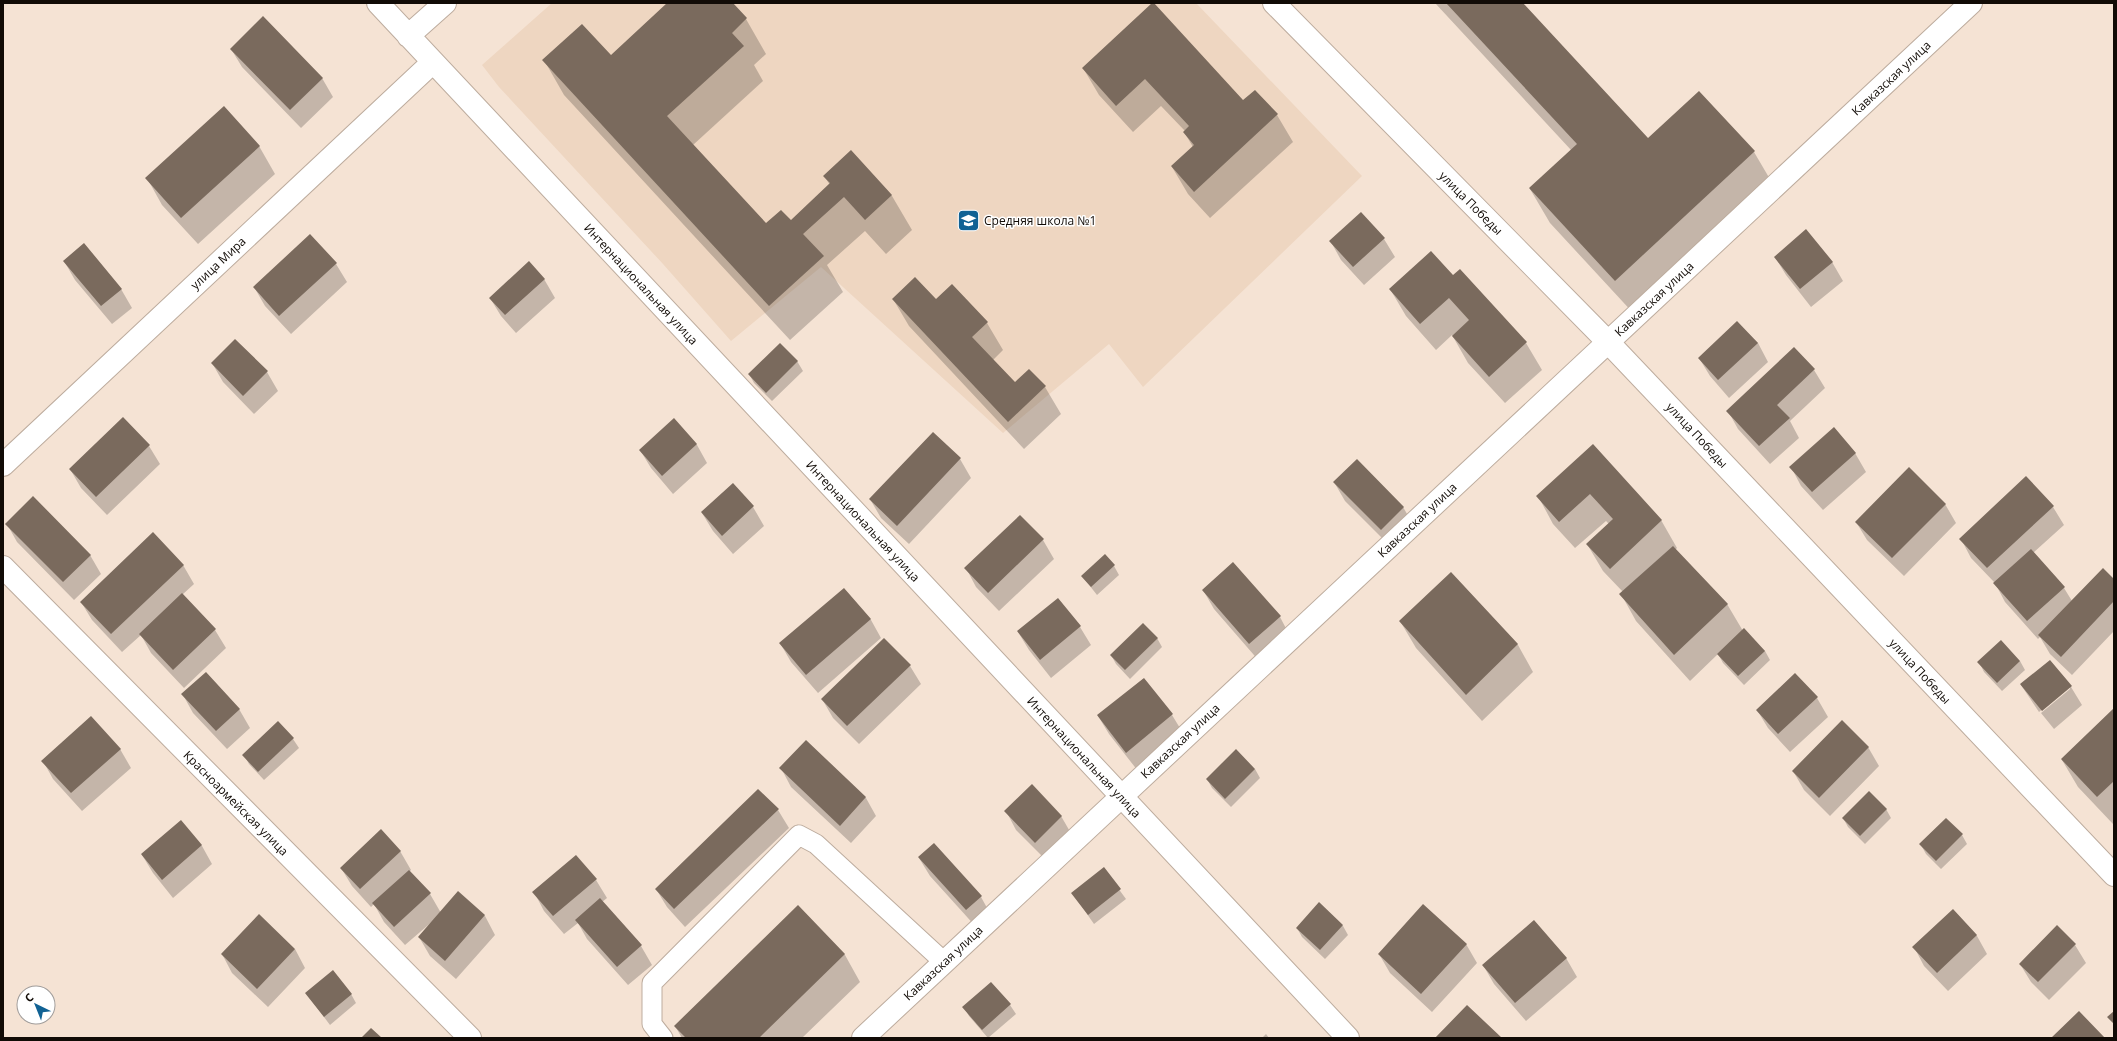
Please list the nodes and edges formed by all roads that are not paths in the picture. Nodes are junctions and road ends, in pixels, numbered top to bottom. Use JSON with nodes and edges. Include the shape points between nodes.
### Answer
{"nodes":[{"id":1,"x":378,"y":3,"type":"edge"},
{"id":2,"x":445,"y":3,"type":"edge"},
{"id":3,"x":1274,"y":3,"type":"edge"},
{"id":4,"x":1971,"y":3,"type":"edge"},
{"id":5,"x":408,"y":36,"type":"junction"},
{"id":6,"x":433,"y":62,"type":"junction"},
{"id":7,"x":1608,"y":342,"type":"junction"},
{"id":8,"x":3,"y":465,"type":"edge"},
{"id":9,"x":3,"y":568,"type":"edge"},
{"id":10,"x":1121,"y":796,"type":"junction"},
{"id":11,"x":2114,"y":875,"type":"edge"},
{"id":12,"x":944,"y":962,"type":"junction"},
{"id":13,"x":470,"y":1038,"type":"edge"},
{"id":14,"x":663,"y":1038,"type":"edge"},
{"id":15,"x":863,"y":1038,"type":"edge"},
{"id":16,"x":1348,"y":1038,"type":"edge"}],
"edges":[{"from":1,"to":5,"type":"street","name":"Интернациональная улица"},
{"from":2,"to":5,"type":"street"},
{"from":3,"to":7,"type":"street","name":"улица Победы"},
{"from":4,"to":7,"type":"street","name":"Кавказская улица"},
{"from":5,"to":6,"type":"street","name":"Интернациональная улица"},
{"from":6,"to":8,"type":"street","name":"улица Мира"},
{"from":6,"to":10,"type":"street","name":"Интернациональная улица"},
{"from":7,"to":10,"type":"street","name":"Кавказская улица"},
{"from":7,"to":11,"type":"street","name":"улица Победы"},
{"from":9,"to":13,"type":"street","name":"Красноармейская улица"},
{"from":10,"to":12,"type":"street","name":"Кавказская улица"},
{"from":10,"to":16,"type":"street","name":"Интернациональная улица"},
{"from":12,"to":14,"type":"lane","via":[[816,844],[799,835],[652,983],[652,1024]]},
{"from":12,"to":15,"type":"street","name":"Кавказская улица"}]}
